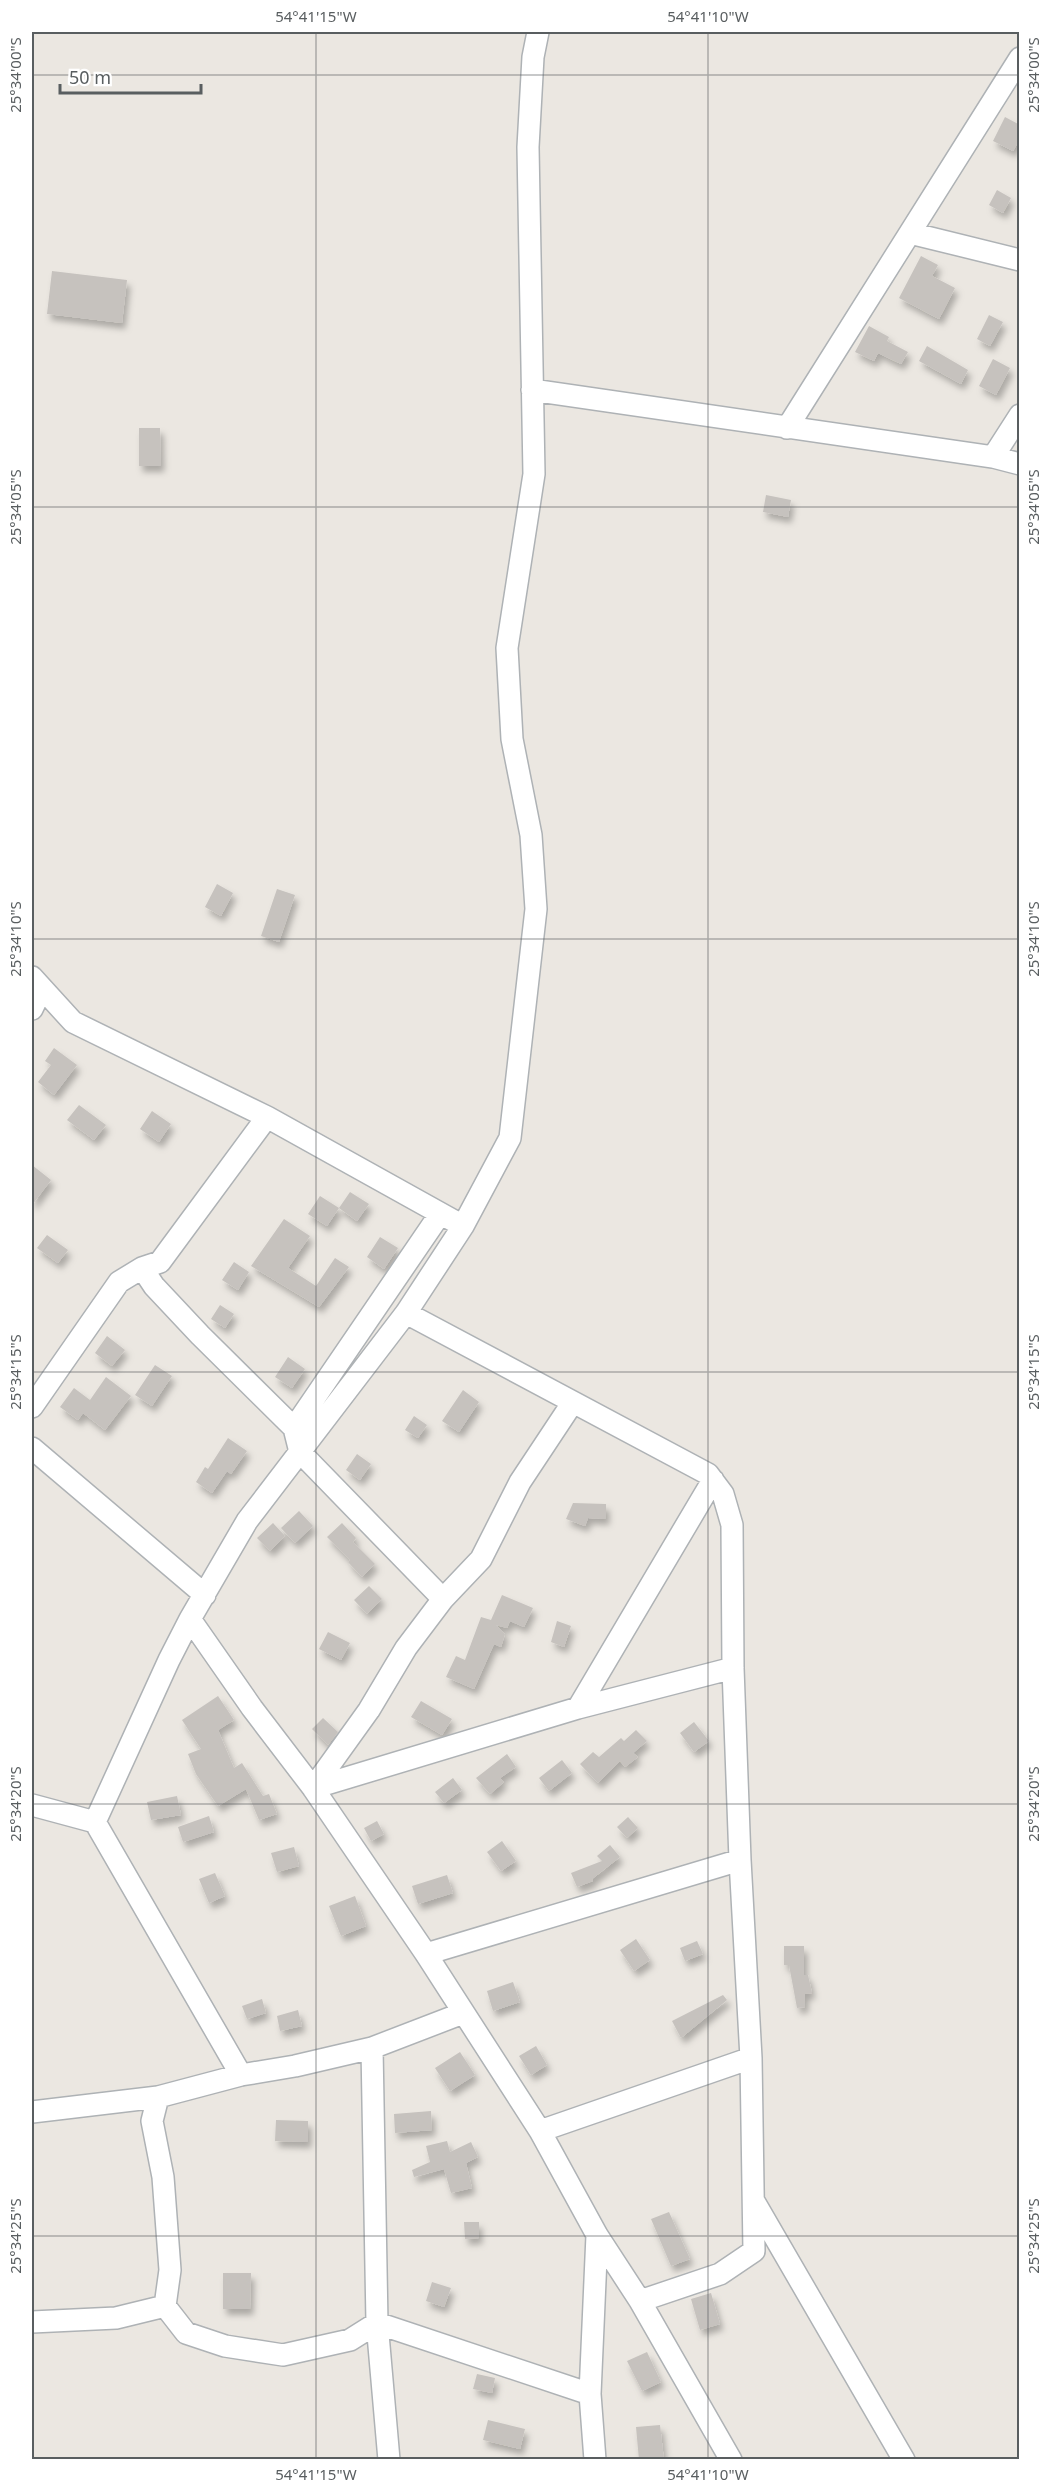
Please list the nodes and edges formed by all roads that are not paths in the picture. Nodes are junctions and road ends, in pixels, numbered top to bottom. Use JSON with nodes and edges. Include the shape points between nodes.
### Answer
{"nodes":[{"id":1,"x":538,"y":32,"type":"edge"},
{"id":2,"x":1020,"y":58,"type":"edge"},
{"id":3,"x":910,"y":233,"type":"junction"},
{"id":4,"x":1020,"y":260,"type":"edge"},
{"id":5,"x":532,"y":390,"type":"junction"},
{"id":6,"x":1020,"y":415,"type":"edge"},
{"id":7,"x":787,"y":428,"type":"junction"},
{"id":8,"x":993,"y":458,"type":"junction"},
{"id":9,"x":1020,"y":464,"type":"edge"},
{"id":10,"x":37,"y":982,"type":"edge"},
{"id":11,"x":32,"y":1009,"type":"edge"},
{"id":12,"x":267,"y":1118,"type":"junction"},
{"id":13,"x":440,"y":1214,"type":"junction"},
{"id":14,"x":463,"y":1226,"type":"junction"},
{"id":15,"x":142,"y":1268,"type":"junction"},
{"id":16,"x":406,"y":1313,"type":"junction"},
{"id":17,"x":573,"y":1402,"type":"junction"},
{"id":18,"x":32,"y":1407,"type":"edge"},
{"id":19,"x":294,"y":1428,"type":"junction"},
{"id":20,"x":32,"y":1448,"type":"edge"},
{"id":21,"x":300,"y":1452,"type":"junction"},
{"id":22,"x":713,"y":1480,"type":"junction"},
{"id":23,"x":205,"y":1594,"type":"junction"},
{"id":24,"x":442,"y":1599,"type":"junction"},
{"id":25,"x":190,"y":1619,"type":"junction"},
{"id":26,"x":734,"y":1668,"type":"junction"},
{"id":27,"x":578,"y":1708,"type":"junction"},
{"id":28,"x":313,"y":1788,"type":"junction"},
{"id":29,"x":32,"y":1805,"type":"edge"},
{"id":30,"x":95,"y":1822,"type":"junction"},
{"id":31,"x":740,"y":1860,"type":"junction"},
{"id":32,"x":426,"y":1954,"type":"junction"},
{"id":33,"x":463,"y":2013,"type":"junction"},
{"id":34,"x":372,"y":2048,"type":"junction"},
{"id":35,"x":751,"y":2058,"type":"junction"},
{"id":36,"x":241,"y":2075,"type":"junction"},
{"id":37,"x":158,"y":2097,"type":"junction"},
{"id":38,"x":32,"y":2112,"type":"edge"},
{"id":39,"x":540,"y":2131,"type":"junction"},
{"id":40,"x":753,"y":2200,"type":"junction"},
{"id":41,"x":597,"y":2235,"type":"junction"},
{"id":42,"x":640,"y":2301,"type":"junction"},
{"id":43,"x":165,"y":2306,"type":"junction"},
{"id":44,"x":32,"y":2322,"type":"edge"},
{"id":45,"x":377,"y":2323,"type":"junction"},
{"id":46,"x":590,"y":2394,"type":"junction"},
{"id":47,"x":389,"y":2460,"type":"edge"},
{"id":48,"x":595,"y":2460,"type":"edge"},
{"id":49,"x":731,"y":2460,"type":"edge"},
{"id":50,"x":904,"y":2460,"type":"edge"}],
"edges":[{"from":1,"to":5,"type":"street","via":[[528,147]]},
{"from":2,"to":3,"type":"street"},
{"from":3,"to":4,"type":"street"},
{"from":3,"to":7,"type":"street"},
{"from":5,"to":7,"type":"street"},
{"from":5,"to":14,"type":"street","via":[[534,474],[507,648],[512,739],[531,835],[536,909],[510,1138]]},
{"from":6,"to":8,"type":"street"},
{"from":7,"to":8,"type":"street"},
{"from":8,"to":9,"type":"street"},
{"from":10,"to":11,"type":"street"},
{"from":10,"to":12,"type":"street","via":[[73,1022]]},
{"from":12,"to":13,"type":"street"},
{"from":12,"to":15,"type":"street","via":[[160,1262]]},
{"from":13,"to":14,"type":"street"},
{"from":13,"to":19,"type":"street"},
{"from":14,"to":16,"type":"street"},
{"from":15,"to":18,"type":"street","via":[[119,1282]]},
{"from":15,"to":19,"type":"street","via":[[200,1335]]},
{"from":16,"to":17,"type":"street"},
{"from":16,"to":21,"type":"street"},
{"from":17,"to":22,"type":"street"},
{"from":17,"to":24,"type":"street","via":[[520,1482],[482,1559]]},
{"from":19,"to":21,"type":"street"},
{"from":20,"to":23,"type":"street"},
{"from":21,"to":23,"type":"street","via":[[247,1521]]},
{"from":21,"to":24,"type":"street"},
{"from":22,"to":26,"type":"street","via":[[723,1494],[732,1525]]},
{"from":22,"to":27,"type":"street"},
{"from":23,"to":25,"type":"street"},
{"from":24,"to":28,"type":"street"},
{"from":25,"to":28,"type":"street"},
{"from":25,"to":30,"type":"street"},
{"from":26,"to":27,"type":"street"},
{"from":26,"to":31,"type":"street"},
{"from":27,"to":28,"type":"street"},
{"from":28,"to":32,"type":"street"},
{"from":29,"to":30,"type":"street"},
{"from":30,"to":36,"type":"street"},
{"from":31,"to":32,"type":"street"},
{"from":31,"to":35,"type":"street"},
{"from":32,"to":33,"type":"street"},
{"from":33,"to":34,"type":"street"},
{"from":33,"to":39,"type":"street"},
{"from":34,"to":36,"type":"street"},
{"from":34,"to":45,"type":"street"},
{"from":35,"to":39,"type":"street"},
{"from":35,"to":40,"type":"street"},
{"from":36,"to":37,"type":"street"},
{"from":37,"to":38,"type":"street"},
{"from":37,"to":43,"type":"street","via":[[152,2121],[163,2177],[170,2270]]},
{"from":39,"to":41,"type":"street"},
{"from":40,"to":42,"type":"street","via":[[754,2251],[720,2274]]},
{"from":40,"to":50,"type":"street"},
{"from":41,"to":42,"type":"street"},
{"from":41,"to":46,"type":"street"},
{"from":42,"to":49,"type":"street"},
{"from":43,"to":44,"type":"street","via":[[116,2318]]},
{"from":43,"to":45,"type":"street","via":[[186,2333],[225,2346],[283,2355],[350,2340]]},
{"from":45,"to":46,"type":"street"},
{"from":45,"to":47,"type":"street"},
{"from":46,"to":48,"type":"street"}]}
